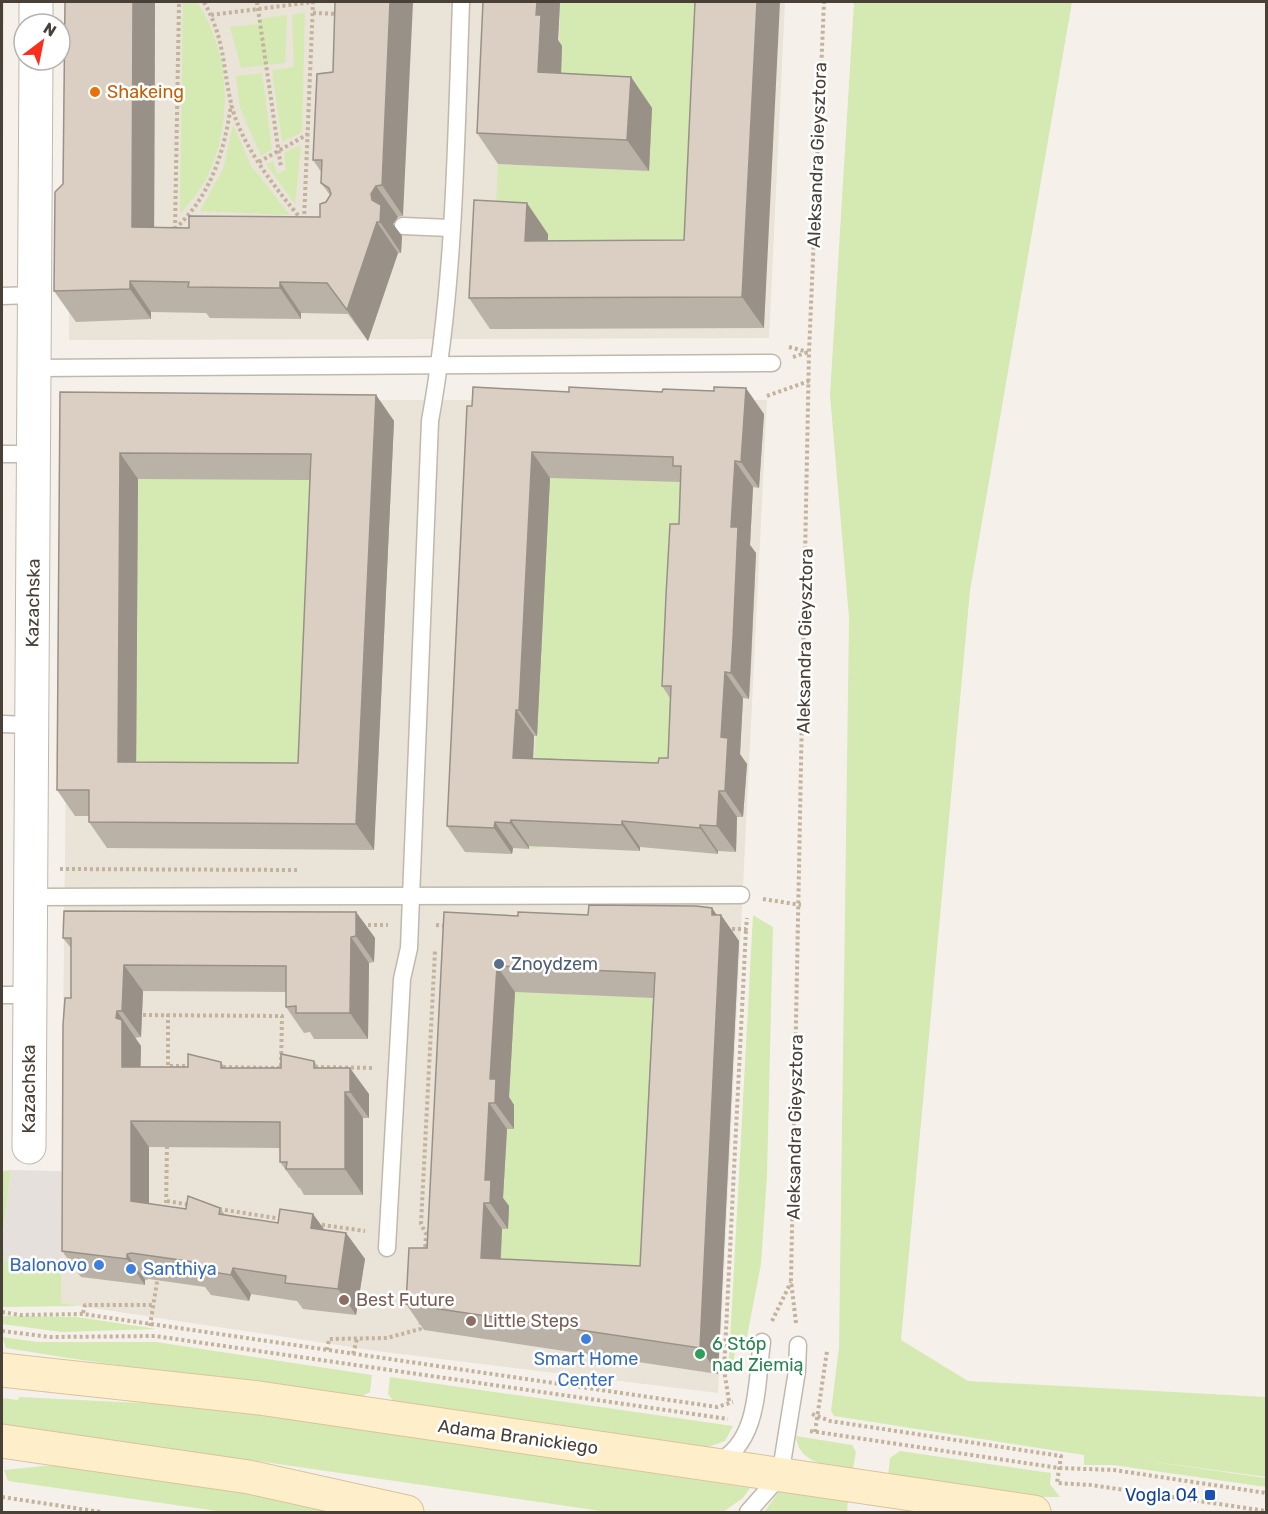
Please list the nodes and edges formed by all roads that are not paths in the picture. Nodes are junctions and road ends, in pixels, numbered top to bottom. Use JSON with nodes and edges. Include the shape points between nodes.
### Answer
{"nodes":[{"id":1,"x":461,"y":2,"type":"edge"},
{"id":2,"x":36,"y":72,"type":"edge"},
{"id":3,"x":403,"y":226,"type":"dead end"},
{"id":4,"x":450,"y":228,"type":"junction"},
{"id":5,"x":35,"y":295,"type":"junction"},
{"id":6,"x":2,"y":296,"type":"edge"},
{"id":7,"x":772,"y":363,"type":"dead end"},
{"id":8,"x":441,"y":367,"type":"junction"},
{"id":9,"x":35,"y":368,"type":"junction"},
{"id":10,"x":2,"y":454,"type":"edge"},
{"id":11,"x":34,"y":454,"type":"junction"},
{"id":12,"x":17,"y":725,"type":"edge"},
{"id":13,"x":747,"y":896,"type":"road end"},
{"id":14,"x":30,"y":897,"type":"junction"},
{"id":15,"x":411,"y":898,"type":"junction"},
{"id":16,"x":16,"y":995,"type":"edge"},
{"id":17,"x":29,"y":1147,"type":"dead end"},
{"id":18,"x":387,"y":1248,"type":"dead end"},
{"id":19,"x":762,"y":1342,"type":"road end"},
{"id":20,"x":798,"y":1345,"type":"road end"},
{"id":21,"x":2,"y":1370,"type":"edge"},
{"id":22,"x":2,"y":1441,"type":"edge"},
{"id":23,"x":712,"y":1465,"type":"junction"},
{"id":24,"x":780,"y":1476,"type":"junction"},
{"id":25,"x":407,"y":1512,"type":"edge"},
{"id":26,"x":748,"y":1512,"type":"edge"},
{"id":27,"x":1034,"y":1512,"type":"edge"}],
"edges":[{"from":1,"to":4,"type":"lane"},
{"from":2,"to":5,"type":"street","name":"Kazachska"},
{"from":3,"to":4,"type":"lane"},
{"from":4,"to":8,"type":"lane"},
{"from":5,"to":6,"type":"lane"},
{"from":5,"to":9,"type":"street","name":"Kazachska"},
{"from":7,"to":8,"type":"lane"},
{"from":8,"to":9,"type":"lane"},
{"from":8,"to":15,"type":"lane","via":[[430,421]]},
{"from":9,"to":11,"type":"street","name":"Kazachska"},
{"from":10,"to":11,"type":"lane"},
{"from":11,"to":12,"type":"street","name":"Kazachska"},
{"from":12,"to":14,"type":"street","name":"Kazachska"},
{"from":13,"to":15,"type":"lane"},
{"from":14,"to":15,"type":"lane"},
{"from":14,"to":16,"type":"street","name":"Kazachska"},
{"from":15,"to":18,"type":"lane","via":[[409,948],[402,980]]},
{"from":16,"to":17,"type":"street","name":"Kazachska"},
{"from":19,"to":23,"type":"lane","via":[[750,1422],[730,1456]]},
{"from":20,"to":24,"type":"lane"},
{"from":21,"to":23,"type":"main road","name":"Adama Branickiego","via":[[259,1398]]},
{"from":22,"to":25,"type":"main road","via":[[249,1477]]},
{"from":23,"to":24,"type":"main road","name":"Adama Branickiego"},
{"from":24,"to":26,"type":"lane"},
{"from":24,"to":27,"type":"main road","name":"Adama Branickiego"}]}
